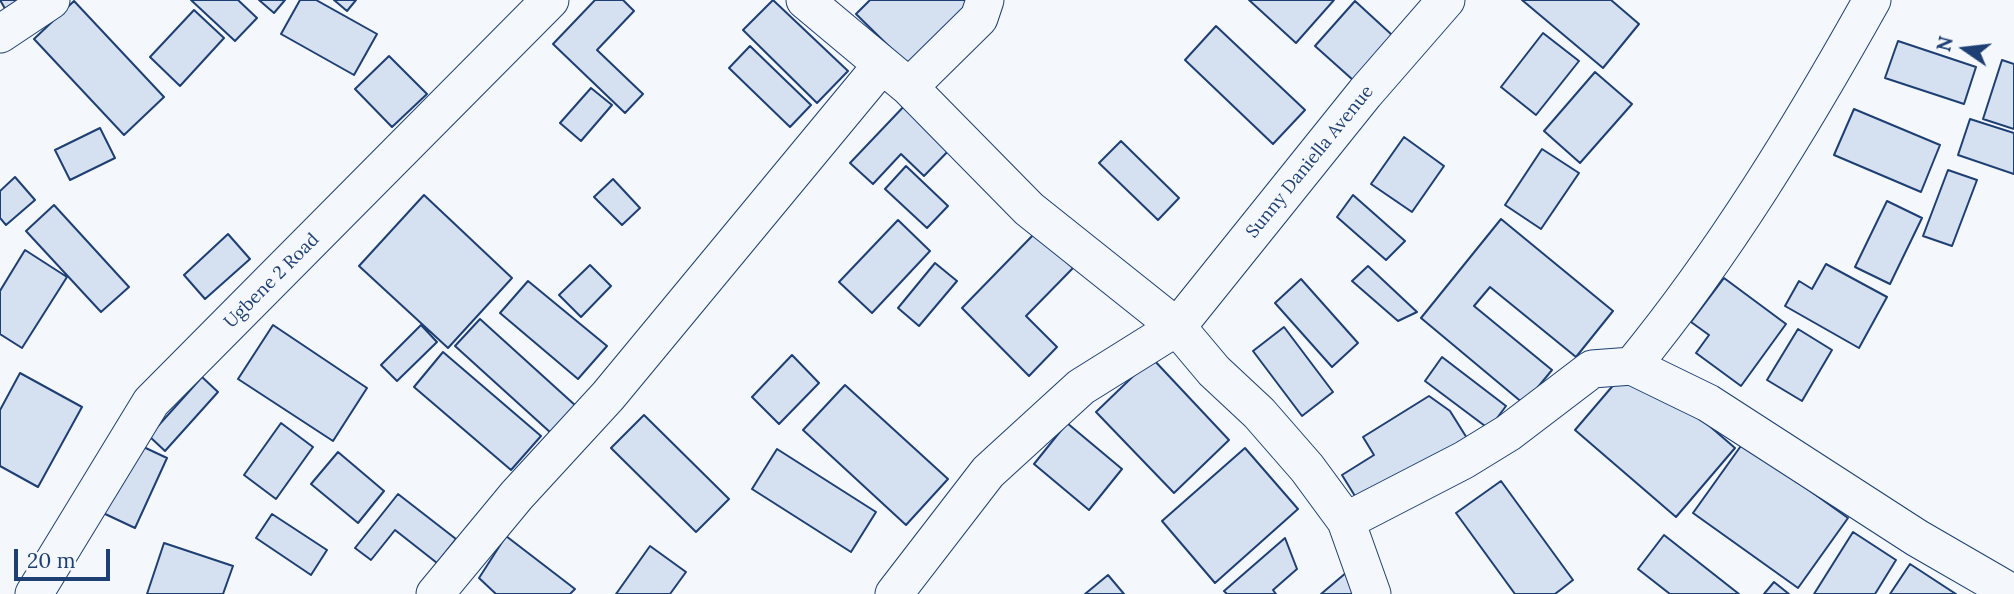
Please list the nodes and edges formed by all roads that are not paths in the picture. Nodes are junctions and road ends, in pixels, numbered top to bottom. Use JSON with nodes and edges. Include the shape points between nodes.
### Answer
{"nodes":[{"id":1,"x":51,"y":0,"type":"edge"},
{"id":2,"x":550,"y":0,"type":"edge"},
{"id":3,"x":805,"y":0,"type":"edge"},
{"id":4,"x":985,"y":0,"type":"edge"},
{"id":5,"x":1446,"y":0,"type":"edge"},
{"id":6,"x":1872,"y":0,"type":"edge"},
{"id":7,"x":0,"y":34,"type":"edge"},
{"id":8,"x":895,"y":77,"type":"junction"},
{"id":9,"x":1177,"y":327,"type":"junction"},
{"id":10,"x":1632,"y":366,"type":"junction"},
{"id":11,"x":1346,"y":521,"type":"junction"},
{"id":12,"x":34,"y":594,"type":"edge"},
{"id":13,"x":435,"y":594,"type":"edge"},
{"id":14,"x":894,"y":594,"type":"edge"},
{"id":15,"x":1372,"y":594,"type":"edge"},
{"id":16,"x":2014,"y":594,"type":"edge"}],
"edges":[{"from":1,"to":7,"type":"street"},
{"from":2,"to":12,"type":"street","name":"Ugbene 2 Road","via":[[151,402]]},
{"from":3,"to":8,"type":"street"},
{"from":4,"to":8,"type":"street","via":[[979,18]]},
{"from":5,"to":9,"type":"street","name":"Sunny Daniella Avenue"},
{"from":6,"to":10,"type":"street","via":[[1816,99],[1673,316]]},
{"from":8,"to":9,"type":"street","via":[[1028,209]]},
{"from":8,"to":13,"type":"street","via":[[517,495]]},
{"from":9,"to":11,"type":"street","via":[[1307,468]]},
{"from":9,"to":14,"type":"street","name":"Sunny Daniella Avenue","via":[[1081,387],[988,472]]},
{"from":10,"to":11,"type":"street","via":[[1592,369],[1508,433]]},
{"from":10,"to":16,"type":"street","via":[[1708,403],[1917,538]]},
{"from":11,"to":15,"type":"street"}]}
